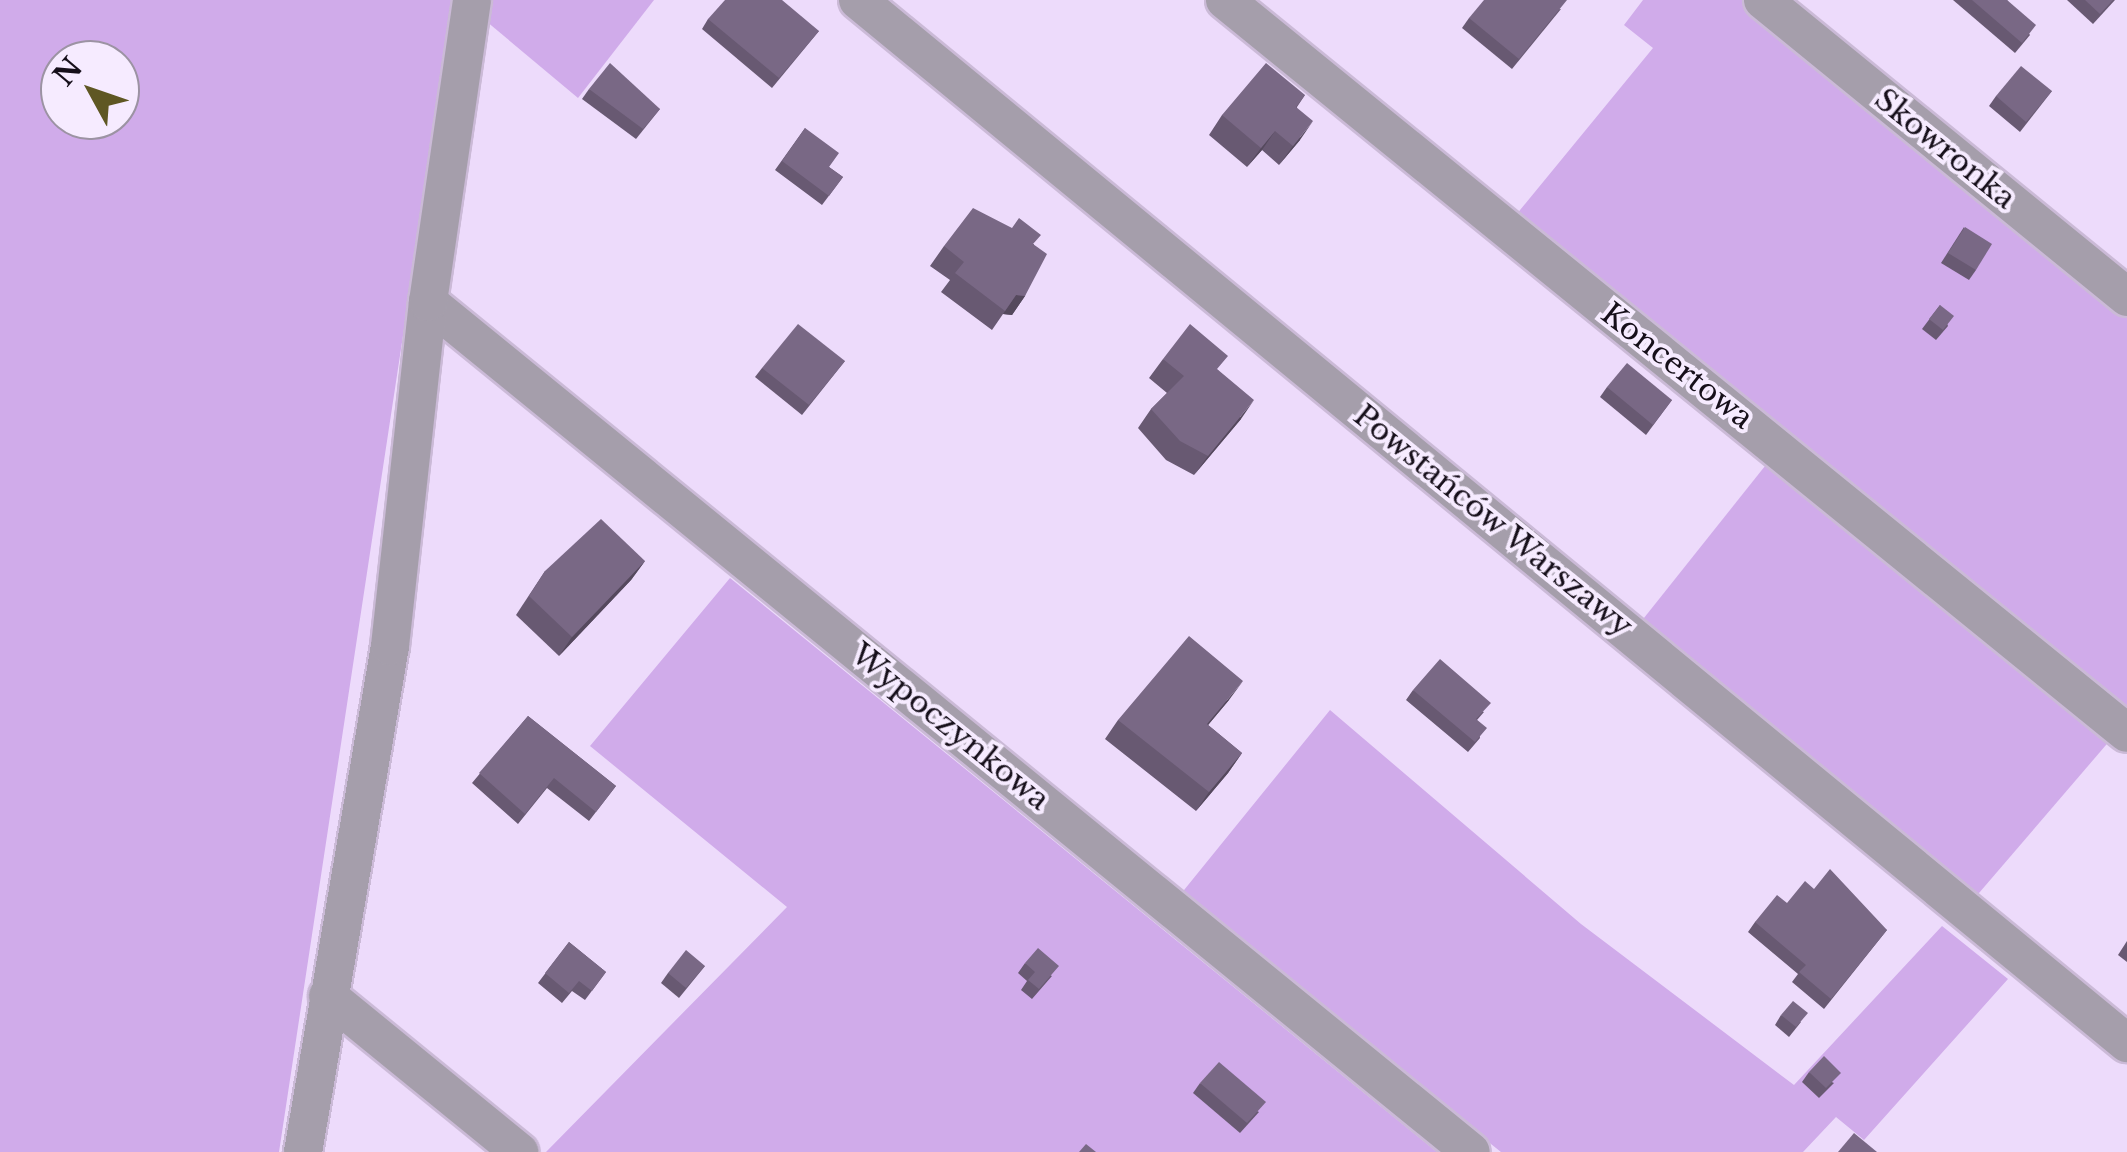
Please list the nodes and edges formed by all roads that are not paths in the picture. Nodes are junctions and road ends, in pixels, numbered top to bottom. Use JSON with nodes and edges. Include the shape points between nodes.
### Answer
{"nodes":[{"id":1,"x":472,"y":0,"type":"edge"},
{"id":2,"x":858,"y":0,"type":"edge"},
{"id":3,"x":1226,"y":0,"type":"edge"},
{"id":4,"x":1763,"y":0,"type":"edge"},
{"id":5,"x":2127,"y":297,"type":"edge"},
{"id":6,"x":428,"y":302,"type":"junction"},
{"id":7,"x":2127,"y":733,"type":"edge"},
{"id":8,"x":328,"y":996,"type":"junction"},
{"id":9,"x":2127,"y":1043,"type":"edge"},
{"id":10,"x":303,"y":1152,"type":"edge"},
{"id":11,"x":519,"y":1152,"type":"edge"},
{"id":12,"x":1471,"y":1152,"type":"edge"}],
"edges":[{"from":1,"to":6,"type":"street"},
{"from":2,"to":9,"type":"street","name":"Powstańców Warszawy"},
{"from":3,"to":7,"type":"street","name":"Koncertowa"},
{"from":4,"to":5,"type":"street","name":"Skowronka"},
{"from":6,"to":8,"type":"street","via":[[390,646]]},
{"from":6,"to":12,"type":"street","name":"Wypoczynkowa"},
{"from":8,"to":10,"type":"street"},
{"from":8,"to":11,"type":"street"}]}
